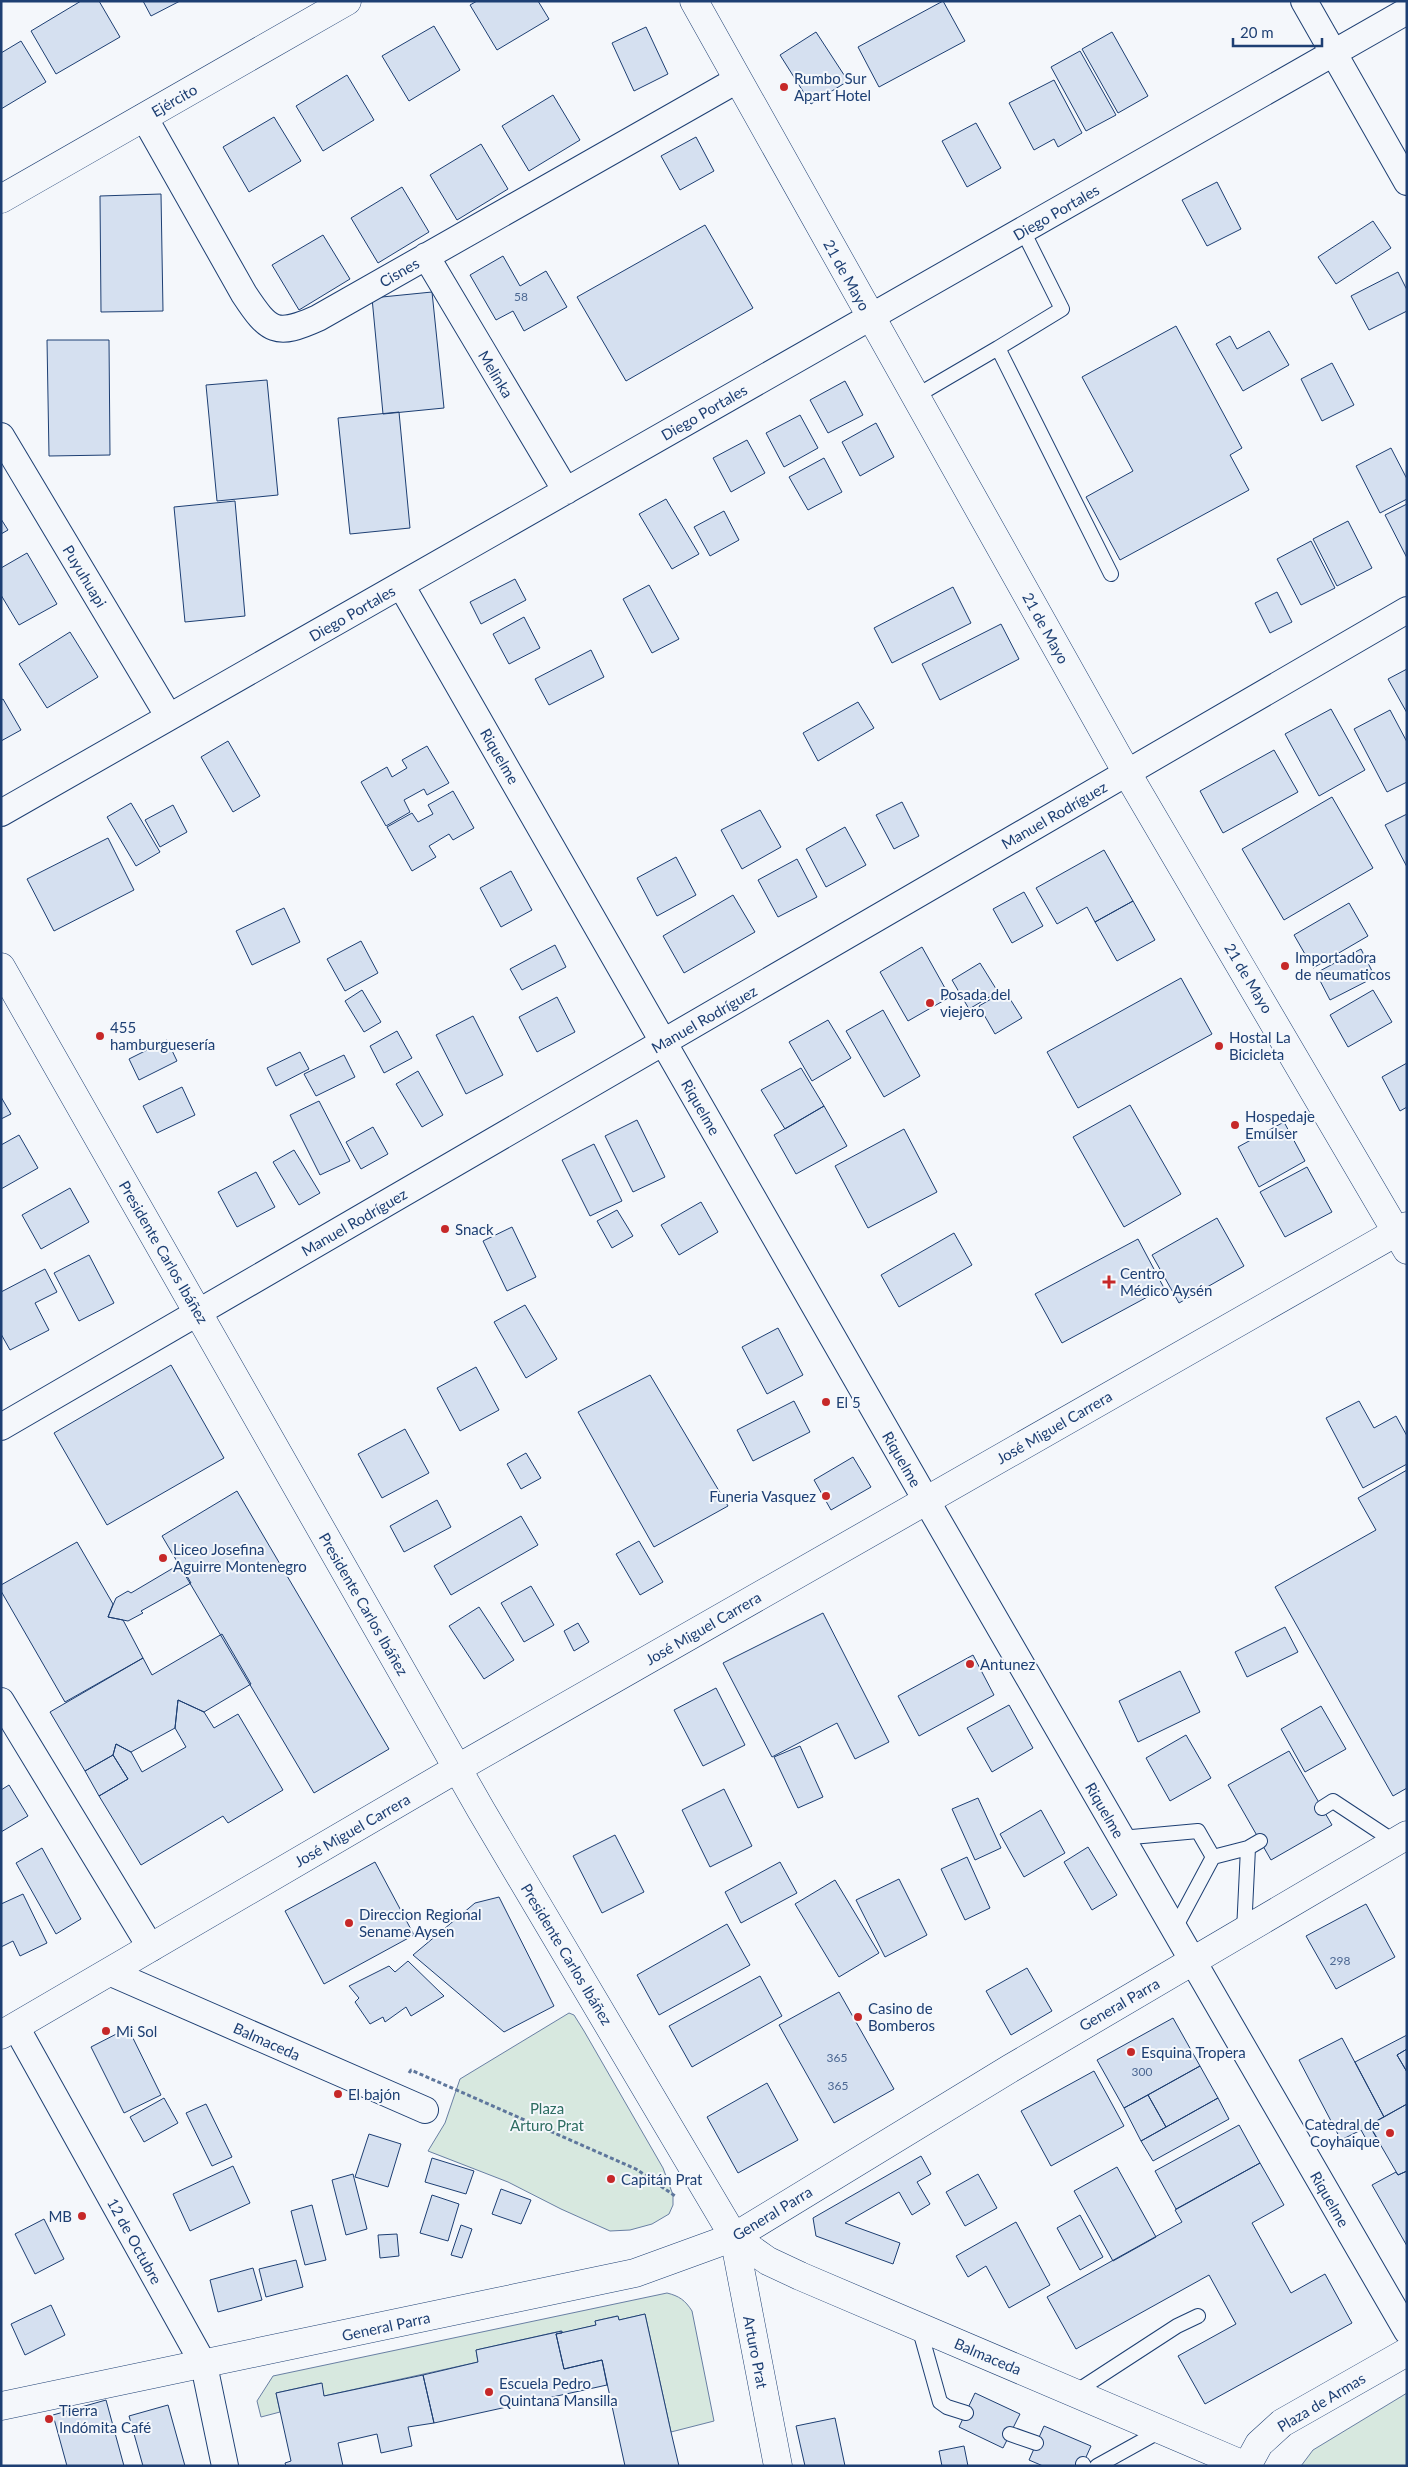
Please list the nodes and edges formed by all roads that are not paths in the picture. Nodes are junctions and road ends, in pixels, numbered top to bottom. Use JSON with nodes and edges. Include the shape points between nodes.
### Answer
{"nodes":[{"id":1,"x":347,"y":1,"type":"edge"},
{"id":2,"x":694,"y":1,"type":"edge"},
{"id":3,"x":1304,"y":1,"type":"edge"},
{"id":4,"x":1407,"y":11,"type":"edge"},
{"id":5,"x":1334,"y":53,"type":"junction"},
{"id":6,"x":737,"y":80,"type":"junction"},
{"id":7,"x":144,"y":117,"type":"junction"},
{"id":8,"x":1407,"y":182,"type":"edge"},
{"id":9,"x":1,"y":199,"type":"edge"},
{"id":10,"x":1023,"y":230,"type":"junction"},
{"id":11,"x":426,"y":256,"type":"junction"},
{"id":12,"x":871,"y":317,"type":"junction"},
{"id":13,"x":998,"y":348,"type":"junction"},
{"id":14,"x":916,"y":396,"type":"junction"},
{"id":15,"x":1,"y":436,"type":"edge"},
{"id":16,"x":566,"y":491,"type":"junction"},
{"id":17,"x":1111,"y":574,"type":"dead end"},
{"id":18,"x":401,"y":585,"type":"junction"},
{"id":19,"x":1407,"y":610,"type":"edge"},
{"id":20,"x":169,"y":717,"type":"junction"},
{"id":21,"x":1127,"y":773,"type":"junction"},
{"id":22,"x":1,"y":813,"type":"edge"},
{"id":23,"x":1,"y":967,"type":"edge"},
{"id":24,"x":664,"y":1042,"type":"junction"},
{"id":25,"x":1403,"y":1235,"type":"edge"},
{"id":26,"x":198,"y":1312,"type":"junction"},
{"id":27,"x":1,"y":1427,"type":"edge"},
{"id":28,"x":926,"y":1500,"type":"junction"},
{"id":29,"x":1,"y":1701,"type":"edge"},
{"id":30,"x":458,"y":1768,"type":"junction"},
{"id":31,"x":1322,"y":1808,"type":"dead end"},
{"id":32,"x":1121,"y":1838,"type":"junction"},
{"id":33,"x":1401,"y":1839,"type":"edge"},
{"id":34,"x":1260,"y":1841,"type":"dead end"},
{"id":35,"x":1248,"y":1848,"type":"junction"},
{"id":36,"x":1213,"y":1857,"type":"junction"},
{"id":37,"x":1174,"y":1930,"type":"junction"},
{"id":38,"x":1244,"y":1931,"type":"junction"},
{"id":39,"x":151,"y":1948,"type":"junction"},
{"id":40,"x":1192,"y":1962,"type":"junction"},
{"id":41,"x":109,"y":1972,"type":"junction"},
{"id":42,"x":9,"y":2031,"type":"edge"},
{"id":43,"x":425,"y":2110,"type":"dead end"},
{"id":44,"x":734,"y":2237,"type":"junction"},
{"id":45,"x":1198,"y":2316,"type":"dead end"},
{"id":46,"x":919,"y":2327,"type":"junction"},
{"id":47,"x":1407,"y":2331,"type":"edge"},
{"id":48,"x":1407,"y":2352,"type":"edge"},
{"id":49,"x":204,"y":2365,"type":"junction"},
{"id":50,"x":1074,"y":2392,"type":"junction"},
{"id":51,"x":1,"y":2406,"type":"edge"},
{"id":52,"x":966,"y":2413,"type":"dead end"},
{"id":53,"x":1162,"y":2430,"type":"junction"},
{"id":54,"x":1010,"y":2434,"type":"dead end"},
{"id":55,"x":1036,"y":2443,"type":"dead end"},
{"id":56,"x":1088,"y":2465,"type":"edge"},
{"id":57,"x":225,"y":2466,"type":"edge"},
{"id":58,"x":778,"y":2466,"type":"edge"},
{"id":59,"x":1247,"y":2466,"type":"edge"}],
"edges":[{"from":1,"to":7,"type":"street","name":"Ejército"},
{"from":2,"to":6,"type":"street","name":"21 de Mayo"},
{"from":3,"to":5,"type":"street"},
{"from":4,"to":5,"type":"street","name":"Diego Portales"},
{"from":5,"to":8,"type":"street"},
{"from":5,"to":10,"type":"street","name":"Diego Portales"},
{"from":6,"to":11,"type":"street","name":"Cisnes"},
{"from":6,"to":12,"type":"street","name":"21 de Mayo"},
{"from":7,"to":9,"type":"street","name":"Ejército"},
{"from":7,"to":11,"type":"street","name":"Cisnes","via":[[244,294],[271,328],[297,327],[318,318]]},
{"from":10,"to":12,"type":"street","name":"Diego Portales"},
{"from":10,"to":13,"type":"lane","via":[[1062,309]]},
{"from":11,"to":16,"type":"street","name":"Melinka"},
{"from":12,"to":14,"type":"street","name":"21 de Mayo"},
{"from":12,"to":16,"type":"street","name":"Diego Portales"},
{"from":13,"to":14,"type":"lane"},
{"from":13,"to":17,"type":"lane"},
{"from":14,"to":21,"type":"street","name":"21 de Mayo"},
{"from":15,"to":20,"type":"street","name":"Puyuhuapi"},
{"from":16,"to":18,"type":"street","name":"Diego Portales"},
{"from":18,"to":20,"type":"street","name":"Diego Portales"},
{"from":18,"to":24,"type":"street","name":"Riquelme"},
{"from":19,"to":21,"type":"street","name":"Manuel Rodríguez"},
{"from":20,"to":22,"type":"street","name":"Diego Portales"},
{"from":21,"to":24,"type":"street","name":"Manuel Rodríguez"},
{"from":21,"to":25,"type":"street","name":"21 de Mayo"},
{"from":23,"to":26,"type":"street","name":"Presidente Carlos Ibáñez"},
{"from":24,"to":26,"type":"street","name":"Manuel Rodríguez"},
{"from":24,"to":28,"type":"street","name":"Riquelme"},
{"from":25,"to":28,"type":"street","name":"José Miguel Carrera"},
{"from":26,"to":27,"type":"street","name":"Manuel Rodríguez"},
{"from":26,"to":30,"type":"street","name":"Presidente Carlos Ibáñez"},
{"from":28,"to":30,"type":"street","name":"José Miguel Carrera"},
{"from":28,"to":32,"type":"street","name":"Riquelme"},
{"from":29,"to":39,"type":"street"},
{"from":30,"to":39,"type":"street","name":"José Miguel Carrera"},
{"from":30,"to":44,"type":"street","name":"Presidente Carlos Ibáñez"},
{"from":31,"to":33,"type":"lane","via":[[1333,1801]]},
{"from":32,"to":36,"type":"lane","via":[[1198,1831]]},
{"from":32,"to":37,"type":"street","name":"Riquelme"},
{"from":33,"to":38,"type":"street","name":"General Parra"},
{"from":34,"to":35,"type":"lane"},
{"from":35,"to":36,"type":"lane"},
{"from":35,"to":38,"type":"lane"},
{"from":36,"to":37,"type":"lane"},
{"from":37,"to":40,"type":"street","name":"Riquelme"},
{"from":38,"to":40,"type":"street","name":"General Parra"},
{"from":39,"to":41,"type":"street","name":"José Miguel Carrera"},
{"from":40,"to":44,"type":"street","name":"General Parra"},
{"from":40,"to":47,"type":"street","name":"Riquelme"},
{"from":41,"to":42,"type":"street","name":"José Miguel Carrera"},
{"from":41,"to":43,"type":"street","name":"Balmaceda"},
{"from":42,"to":49,"type":"street","name":"12 de Octubre"},
{"from":44,"to":46,"type":"street","name":"Balmaceda","via":[[768,2261]]},
{"from":44,"to":49,"type":"street","name":"General Parra","via":[[635,2272]]},
{"from":44,"to":58,"type":"street","name":"Arturo Prat"},
{"from":45,"to":50,"type":"lane"},
{"from":46,"to":50,"type":"street","name":"Balmaceda"},
{"from":46,"to":52,"type":"lane","via":[[940,2402]]},
{"from":48,"to":59,"type":"street","name":"Plaza de Armas","via":[[1282,2423],[1259,2444]]},
{"from":49,"to":51,"type":"street","name":"General Parra"},
{"from":49,"to":57,"type":"street","name":"12 de Octubre"},
{"from":50,"to":53,"type":"street","name":"Balmaceda"},
{"from":53,"to":56,"type":"lane"},
{"from":53,"to":59,"type":"street","name":"Balmaceda"},
{"from":54,"to":55,"type":"lane"}]}
